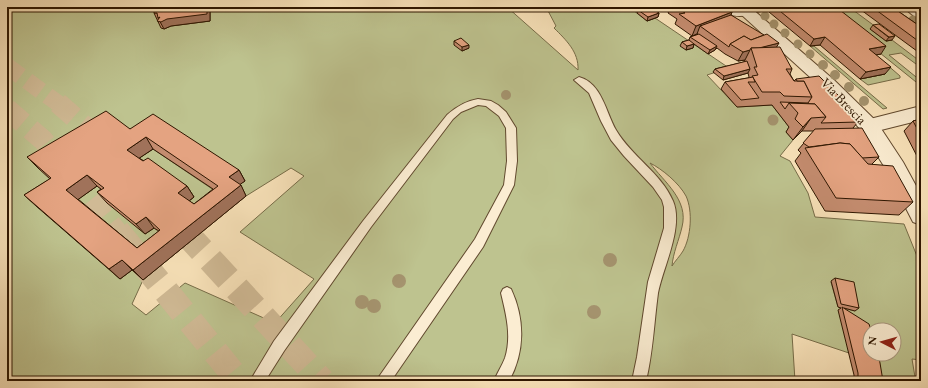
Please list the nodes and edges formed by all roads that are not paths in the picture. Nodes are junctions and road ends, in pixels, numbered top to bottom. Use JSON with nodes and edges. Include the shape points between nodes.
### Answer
{"nodes":[{"id":1,"x":725,"y":7,"type":"edge"},
{"id":2,"x":772,"y":7,"type":"edge"},
{"id":3,"x":911,"y":7,"type":"edge"},
{"id":4,"x":744,"y":10,"type":"edge"},
{"id":5,"x":921,"y":14,"type":"edge"},
{"id":6,"x":579,"y":80,"type":"dead end"},
{"id":7,"x":921,"y":113,"type":"edge"},
{"id":8,"x":869,"y":126,"type":"junction"},
{"id":9,"x":921,"y":216,"type":"edge"},
{"id":10,"x":507,"y":293,"type":"dead end"},
{"id":11,"x":257,"y":381,"type":"edge"},
{"id":12,"x":384,"y":381,"type":"edge"},
{"id":13,"x":501,"y":381,"type":"edge"},
{"id":14,"x":639,"y":381,"type":"edge"}],
"edges":[{"from":1,"to":4,"type":"street","via":[[737,13]]},
{"from":2,"to":4,"type":"lane"},
{"from":3,"to":5,"type":"street"},
{"from":4,"to":8,"type":"street","name":"Via Brescia","via":[[828,84]]},
{"from":6,"to":14,"type":"lane","via":[[592,89],[618,143],[661,190],[669,205],[669,233],[654,283]]},
{"from":7,"to":8,"type":"street"},
{"from":8,"to":9,"type":"street","name":"Via Brescia","via":[[896,168]]},
{"from":10,"to":13,"type":"lane","via":[[517,336],[514,352]]},
{"from":11,"to":12,"type":"lane","via":[[306,307],[450,117],[472,103],[488,103],[503,114],[511,128],[512,161],[509,184],[479,243]]}]}
